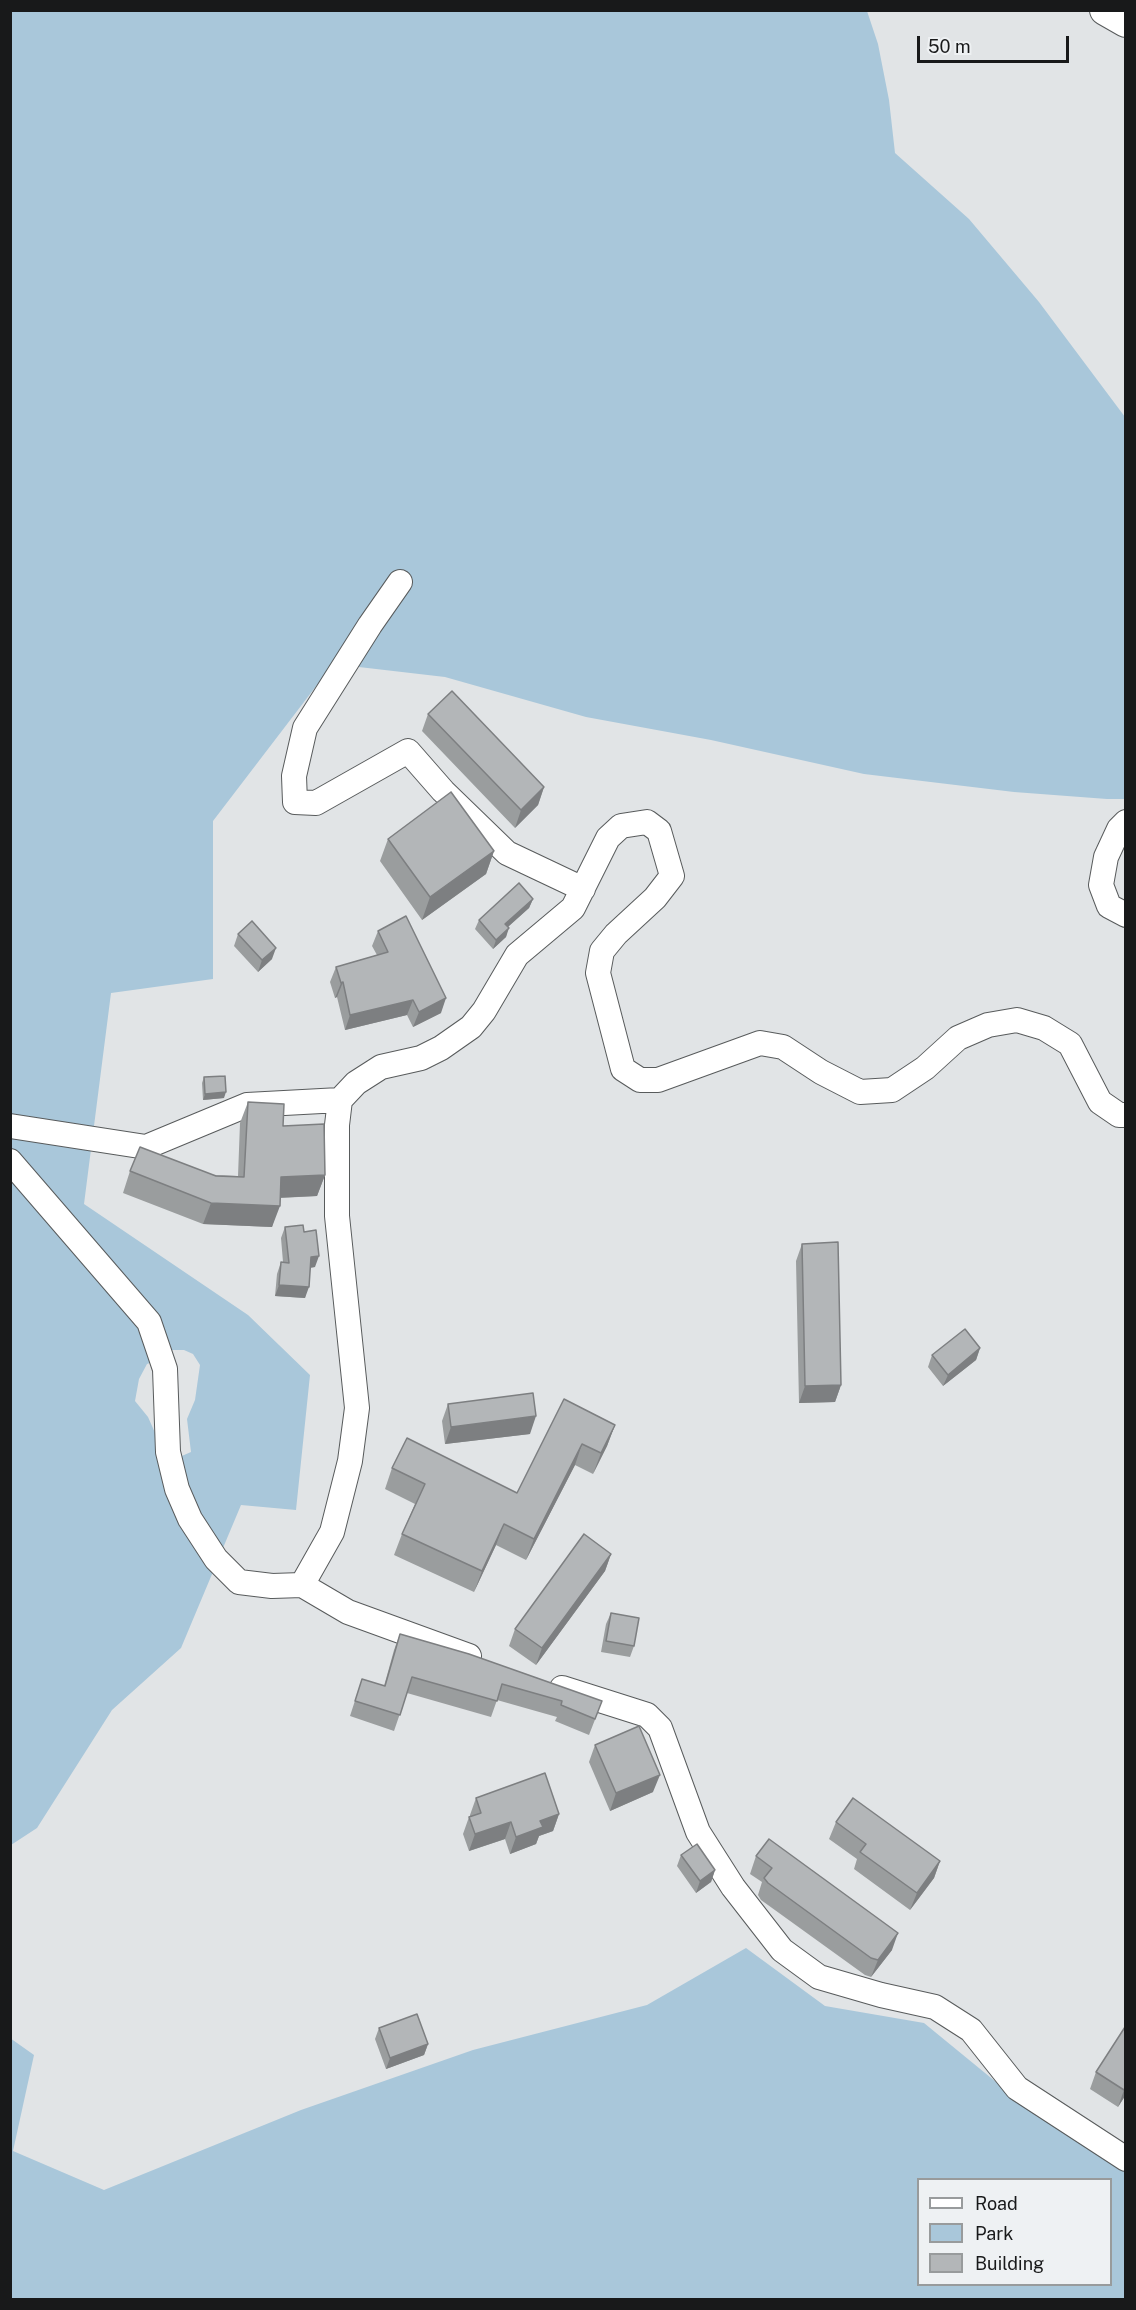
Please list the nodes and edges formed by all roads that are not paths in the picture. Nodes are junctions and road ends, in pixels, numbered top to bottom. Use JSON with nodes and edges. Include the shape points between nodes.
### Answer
{"nodes":[{"id":1,"x":1105,"y":10,"type":"edge"},
{"id":2,"x":1125,"y":22,"type":"edge"},
{"id":3,"x":400,"y":582,"type":"dead end"},
{"id":4,"x":1125,"y":822,"type":"edge"},
{"id":5,"x":583,"y":889,"type":"junction"},
{"id":6,"x":1125,"y":915,"type":"edge"},
{"id":7,"x":340,"y":1100,"type":"junction"},
{"id":8,"x":1125,"y":1115,"type":"edge"},
{"id":9,"x":10,"y":1126,"type":"edge"},
{"id":10,"x":10,"y":1161,"type":"edge"},
{"id":11,"x":302,"y":1585,"type":"junction"},
{"id":12,"x":491,"y":1664,"type":"edge"},
{"id":13,"x":535,"y":1680,"type":"edge"},
{"id":14,"x":1125,"y":2159,"type":"edge"}],
"edges":[{"from":1,"to":2,"type":"street"},
{"from":3,"to":5,"type":"street","via":[[305,728],[294,776],[295,802],[316,803],[408,751],[507,853]]},
{"from":4,"to":6,"type":"street","via":[[1106,857],[1101,885],[1109,906]]},
{"from":5,"to":7,"type":"street","via":[[573,908],[517,955],[471,1027],[421,1058],[381,1067],[356,1083]]},
{"from":5,"to":8,"type":"street","via":[[608,838],[621,826],[646,822],[659,831],[672,876],[602,951],[598,974],[623,1069],[640,1080],[658,1080],[760,1043],[783,1047],[860,1092],[892,1090],[925,1068],[958,1038],[988,1025],[1017,1020],[1044,1028],[1070,1044],[1100,1102]]},
{"from":7,"to":9,"type":"street","via":[[247,1105],[146,1147]]},
{"from":7,"to":11,"type":"street","via":[[337,1216],[357,1408],[350,1461],[332,1532]]},
{"from":10,"to":11,"type":"street","via":[[149,1322],[165,1369],[168,1452],[177,1489],[190,1519],[216,1559],[239,1582]]},
{"from":11,"to":12,"type":"street","via":[[348,1612]]},
{"from":13,"to":14,"type":"street","via":[[647,1715],[660,1728],[698,1832],[733,1887],[782,1950],[819,1977],[935,2007],[971,2030],[1017,2088]]}]}
